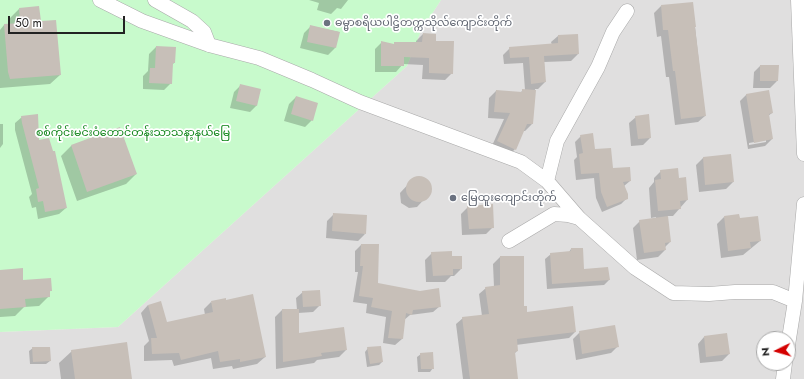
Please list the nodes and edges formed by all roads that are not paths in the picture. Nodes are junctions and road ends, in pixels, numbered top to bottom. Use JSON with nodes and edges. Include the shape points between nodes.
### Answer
{"nodes":[{"id":1,"x":100,"y":0,"type":"edge"},
{"id":2,"x":155,"y":0,"type":"edge"},
{"id":3,"x":798,"y":0,"type":"edge"},
{"id":4,"x":627,"y":11,"type":"dead end"},
{"id":5,"x":209,"y":45,"type":"junction"},
{"id":6,"x":804,"y":135,"type":"edge"},
{"id":7,"x":804,"y":154,"type":"edge"},
{"id":8,"x":547,"y":181,"type":"junction"},
{"id":9,"x":804,"y":204,"type":"edge"},
{"id":10,"x":579,"y":218,"type":"junction"},
{"id":11,"x":509,"y":241,"type":"dead end"},
{"id":12,"x":795,"y":301,"type":"junction"},
{"id":13,"x":790,"y":331,"type":"edge"}],
"edges":[{"from":1,"to":5,"type":"street","via":[[142,21]]},
{"from":2,"to":5,"type":"street","via":[[192,21],[204,32]]},
{"from":3,"to":6,"type":"street"},
{"from":4,"to":8,"type":"street","via":[[613,32],[598,67],[557,141]]},
{"from":5,"to":8,"type":"street","via":[[259,58],[360,102],[521,162]]},
{"from":6,"to":7,"type":"street"},
{"from":8,"to":10,"type":"street"},
{"from":9,"to":12,"type":"street"},
{"from":10,"to":11,"type":"street","via":[[554,214]]},
{"from":10,"to":12,"type":"street","via":[[635,268],[673,293],[773,292]]},
{"from":12,"to":13,"type":"street"}]}
